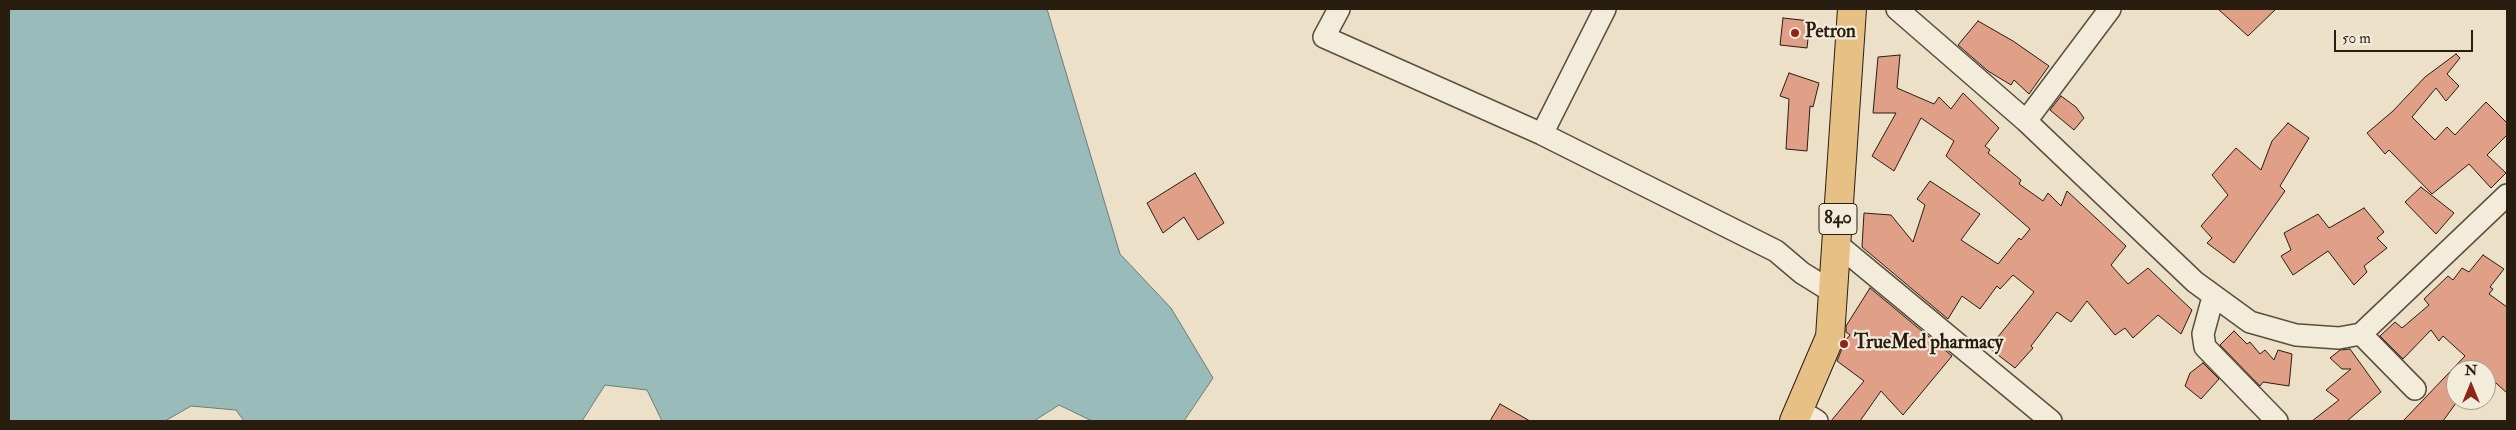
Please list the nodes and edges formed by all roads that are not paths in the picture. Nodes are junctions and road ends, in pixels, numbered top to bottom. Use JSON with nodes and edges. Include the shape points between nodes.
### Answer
{"nodes":[{"id":1,"x":1339,"y":9,"type":"edge"},
{"id":2,"x":1605,"y":9,"type":"edge"},
{"id":3,"x":1852,"y":9,"type":"edge"},
{"id":4,"x":1896,"y":9,"type":"edge"},
{"id":5,"x":2110,"y":9,"type":"edge"},
{"id":6,"x":2026,"y":122,"type":"junction"},
{"id":7,"x":1542,"y":134,"type":"junction"},
{"id":8,"x":2507,"y":195,"type":"edge"},
{"id":9,"x":1836,"y":244,"type":"junction"},
{"id":10,"x":1831,"y":291,"type":"junction"},
{"id":11,"x":2214,"y":297,"type":"junction"},
{"id":12,"x":2361,"y":334,"type":"junction"},
{"id":13,"x":2415,"y":389,"type":"dead end"},
{"id":14,"x":1803,"y":417,"type":"edge"},
{"id":15,"x":2051,"y":421,"type":"edge"},
{"id":16,"x":2276,"y":421,"type":"edge"}],
"edges":[{"from":1,"to":7,"type":"street","via":[[1324,38]]},
{"from":2,"to":7,"type":"street"},
{"from":3,"to":9,"type":"highway","number":"840"},
{"from":4,"to":6,"type":"street"},
{"from":5,"to":6,"type":"street"},
{"from":6,"to":11,"type":"street"},
{"from":7,"to":10,"type":"street","via":[[1776,251]]},
{"from":8,"to":12,"type":"street"},
{"from":9,"to":10,"type":"highway","number":"840"},
{"from":9,"to":15,"type":"street"},
{"from":10,"to":14,"type":"highway","number":"840","via":[[1830,337]]},
{"from":11,"to":12,"type":"street","via":[[2250,322],[2296,335],[2339,338]]},
{"from":11,"to":16,"type":"street","via":[[2203,334],[2205,347]]},
{"from":12,"to":13,"type":"street"}]}
